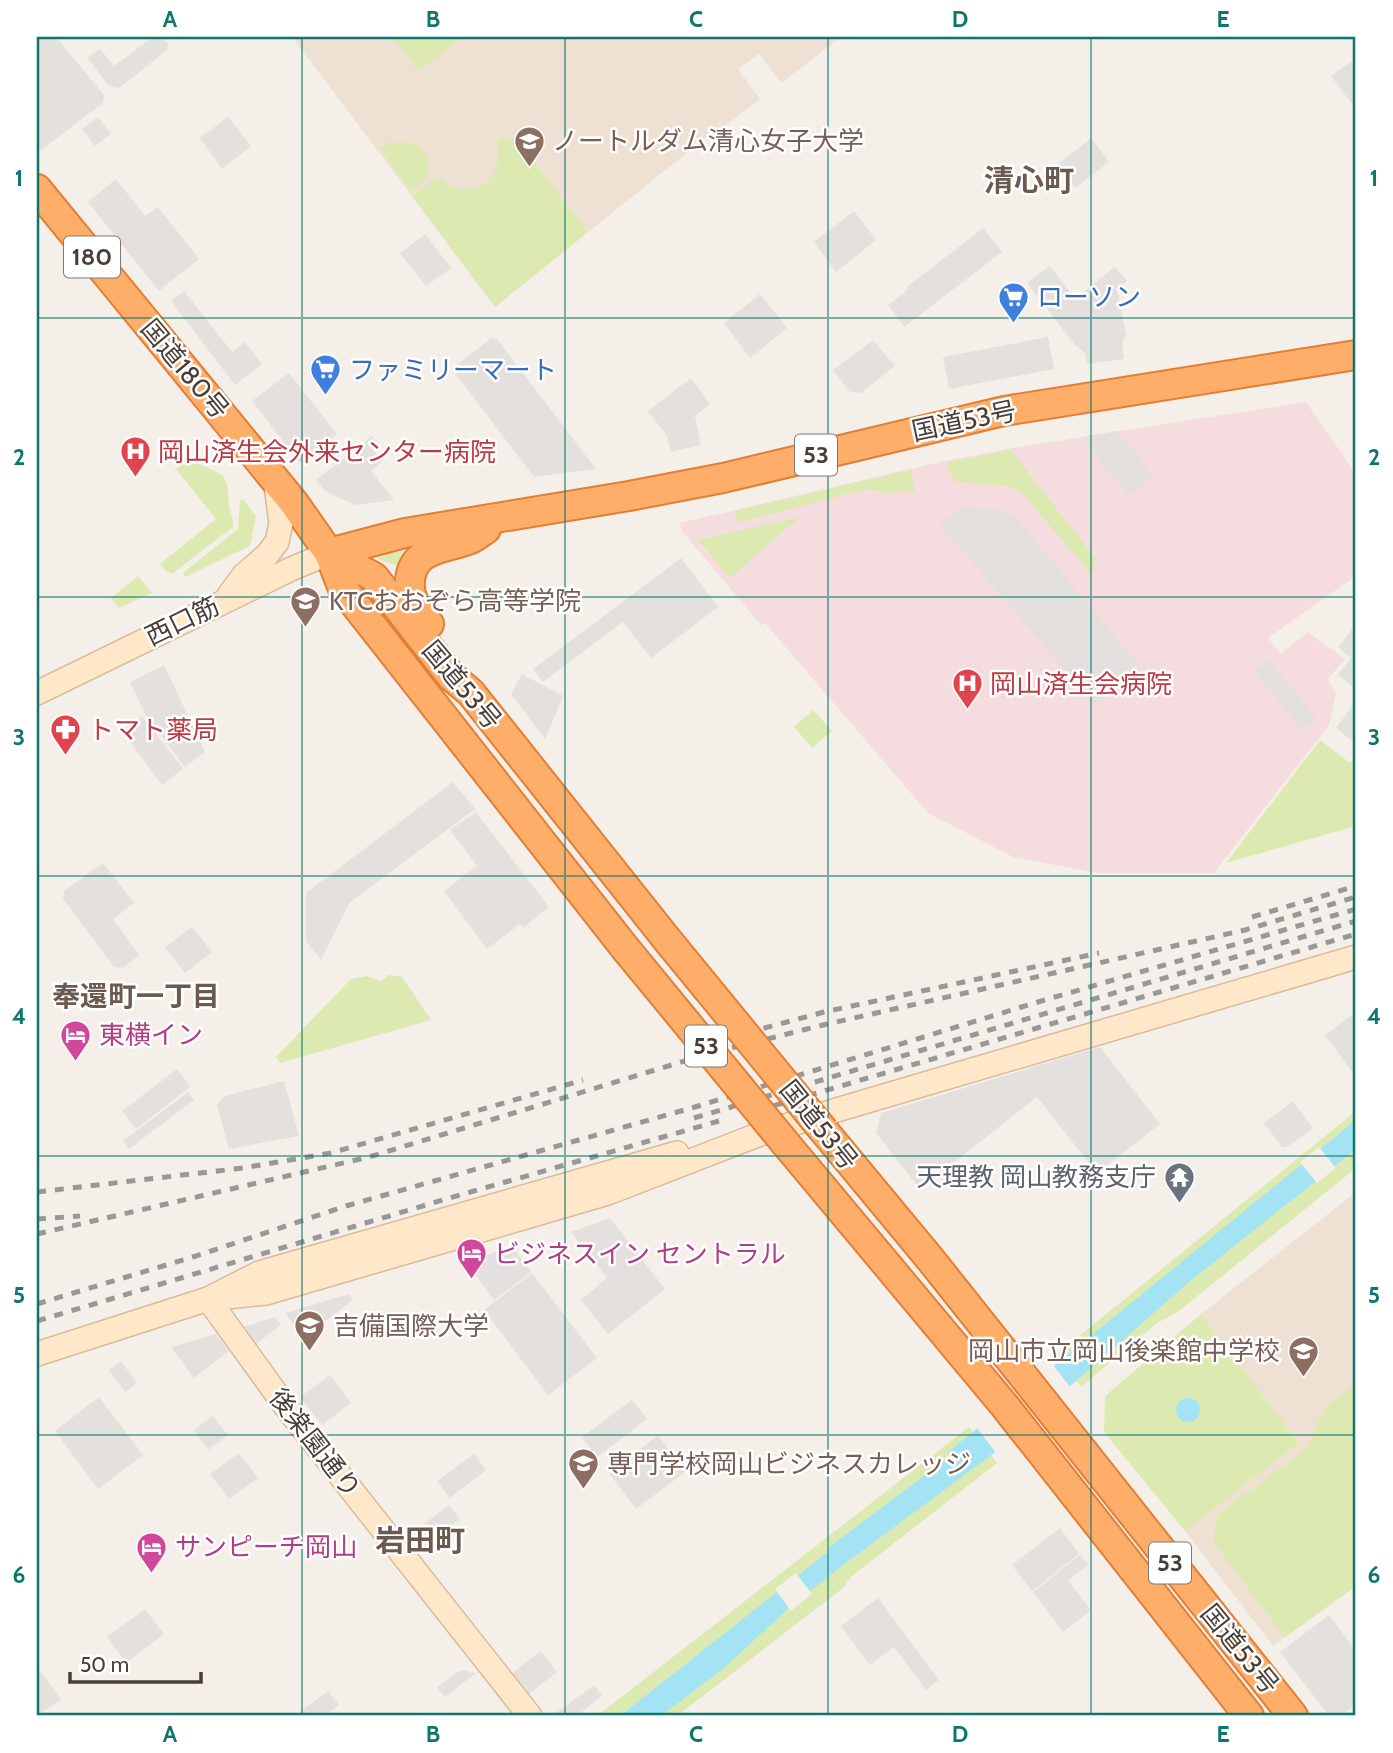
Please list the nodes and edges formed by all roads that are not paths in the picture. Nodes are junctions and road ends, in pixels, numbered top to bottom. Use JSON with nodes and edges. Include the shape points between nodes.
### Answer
{"nodes":[{"id":1,"x":37,"y":189,"type":"edge"},
{"id":2,"x":1356,"y":355,"type":"edge"},
{"id":3,"x":275,"y":478,"type":"junction"},
{"id":4,"x":506,"y":516,"type":"junction"},
{"id":5,"x":329,"y":553,"type":"junction"},
{"id":6,"x":226,"y":600,"type":"junction"},
{"id":7,"x":37,"y":693,"type":"edge"},
{"id":8,"x":471,"y":693,"type":"junction"},
{"id":9,"x":1356,"y":957,"type":"edge"},
{"id":10,"x":208,"y":1299,"type":"junction"},
{"id":11,"x":37,"y":1354,"type":"edge"},
{"id":12,"x":530,"y":1716,"type":"edge"},
{"id":13,"x":1249,"y":1716,"type":"edge"},
{"id":14,"x":1293,"y":1716,"type":"edge"}],
"edges":[{"from":1,"to":3,"type":"highway","name":"国道180号","number":"180"},
{"from":2,"to":4,"type":"highway","name":"国道53号","number":"53","via":[[1004,411],[723,478]]},
{"from":3,"to":5,"type":"highway","name":"国道180号","number":"180"},
{"from":3,"to":6,"type":"street","via":[[281,523],[277,542]]},
{"from":4,"to":5,"type":"highway","name":"国道53号","number":"53","via":[[404,533]]},
{"from":4,"to":8,"type":"highway","via":[[470,540],[423,555],[411,573],[415,605],[463,667]]},
{"from":5,"to":6,"type":"street","name":"西口筋"},
{"from":5,"to":8,"type":"highway","name":"国道53号","number":"53","via":[[374,577],[452,676]]},
{"from":5,"to":13,"type":"highway","name":"国道53号","number":"53","bridge":true,"via":[[343,589],[625,948],[1004,1405]]},
{"from":6,"to":7,"type":"street","name":"西口筋"},
{"from":8,"to":14,"type":"highway","name":"国道53号","number":"53","bridge":true},
{"from":9,"to":10,"type":"street","via":[[760,1134],[696,1147],[259,1273]]},
{"from":10,"to":11,"type":"street"},
{"from":10,"to":12,"type":"street","name":"後楽園通り","via":[[286,1407]]}]}
